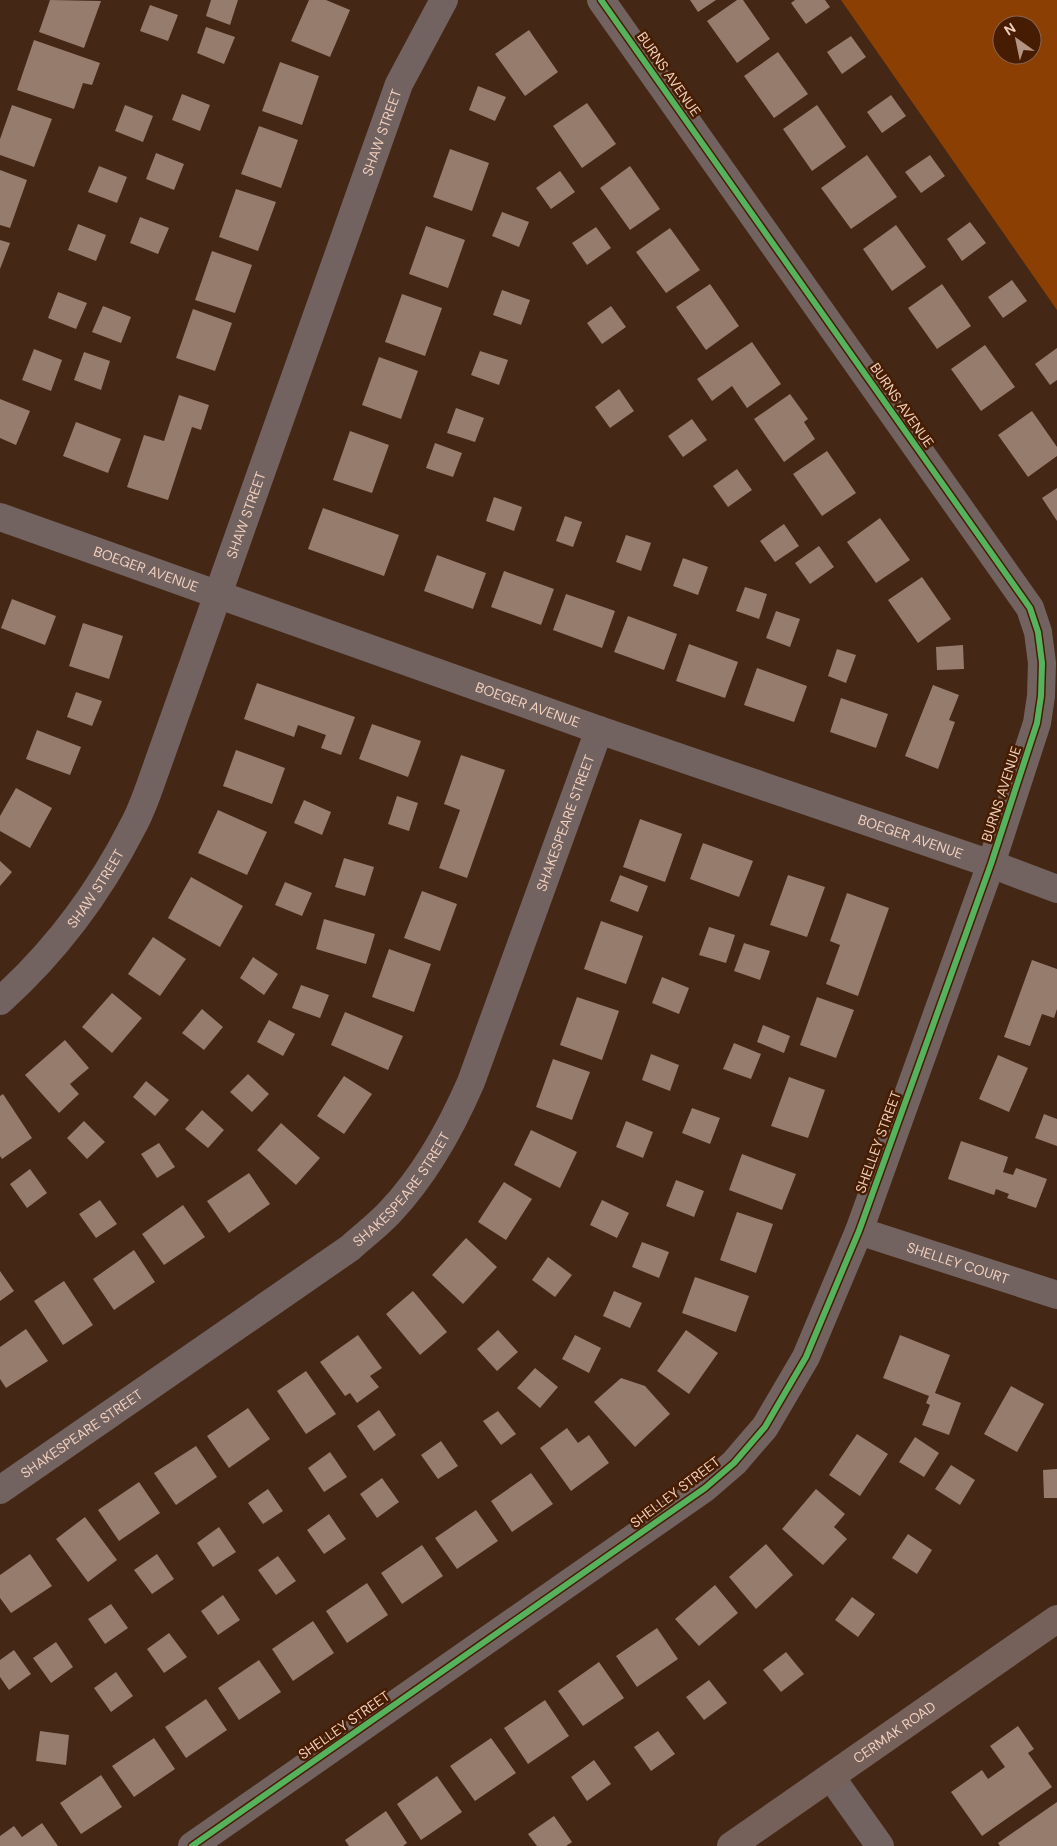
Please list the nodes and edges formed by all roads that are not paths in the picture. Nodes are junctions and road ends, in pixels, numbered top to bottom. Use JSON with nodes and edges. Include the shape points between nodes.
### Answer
{"nodes":[{"id":1,"x":444,"y":0,"type":"edge"},
{"id":2,"x":601,"y":0,"type":"edge"},
{"id":3,"x":0,"y":517,"type":"edge"},
{"id":4,"x":219,"y":594,"type":"junction"},
{"id":5,"x":599,"y":730,"type":"junction"},
{"id":6,"x":991,"y":864,"type":"junction"},
{"id":7,"x":1057,"y":889,"type":"edge"},
{"id":8,"x":0,"y":1001,"type":"edge"},
{"id":9,"x":859,"y":1231,"type":"junction"},
{"id":10,"x":1057,"y":1295,"type":"edge"},
{"id":11,"x":0,"y":1490,"type":"edge"},
{"id":12,"x":1057,"y":1619,"type":"edge"},
{"id":13,"x":831,"y":1777,"type":"junction"},
{"id":14,"x":192,"y":1846,"type":"edge"},
{"id":15,"x":731,"y":1846,"type":"edge"},
{"id":16,"x":880,"y":1846,"type":"edge"}],
"edges":[{"from":1,"to":4,"type":"street","name":"SHAW STREET","via":[[399,84]]},
{"from":2,"to":6,"type":"street","name":"BURNS AVENUE","via":[[1030,608],[1038,632],[1042,663],[1037,723]]},
{"from":3,"to":4,"type":"street","name":"BOEGER AVENUE"},
{"from":4,"to":5,"type":"street","name":"BOEGER AVENUE"},
{"from":4,"to":8,"type":"street","name":"SHAW STREET","via":[[134,824],[77,919],[38,965]]},
{"from":5,"to":6,"type":"street","name":"BOEGER AVENUE"},
{"from":5,"to":11,"type":"street","name":"SHAKESPEARE STREET","via":[[471,1082],[456,1117],[414,1183],[390,1212],[350,1248]]},
{"from":6,"to":7,"type":"street","name":"BOEGER AVENUE"},
{"from":6,"to":9,"type":"street","name":"SHELLEY STREET"},
{"from":9,"to":10,"type":"street","name":"SHELLEY COURT"},
{"from":9,"to":14,"type":"street","name":"SHELLEY STREET","via":[[806,1357],[766,1427],[734,1463],[705,1488]]},
{"from":12,"to":13,"type":"main road","name":"CERMAK ROAD"},
{"from":13,"to":15,"type":"main road","name":"CERMAK ROAD"},
{"from":13,"to":16,"type":"street"}]}
